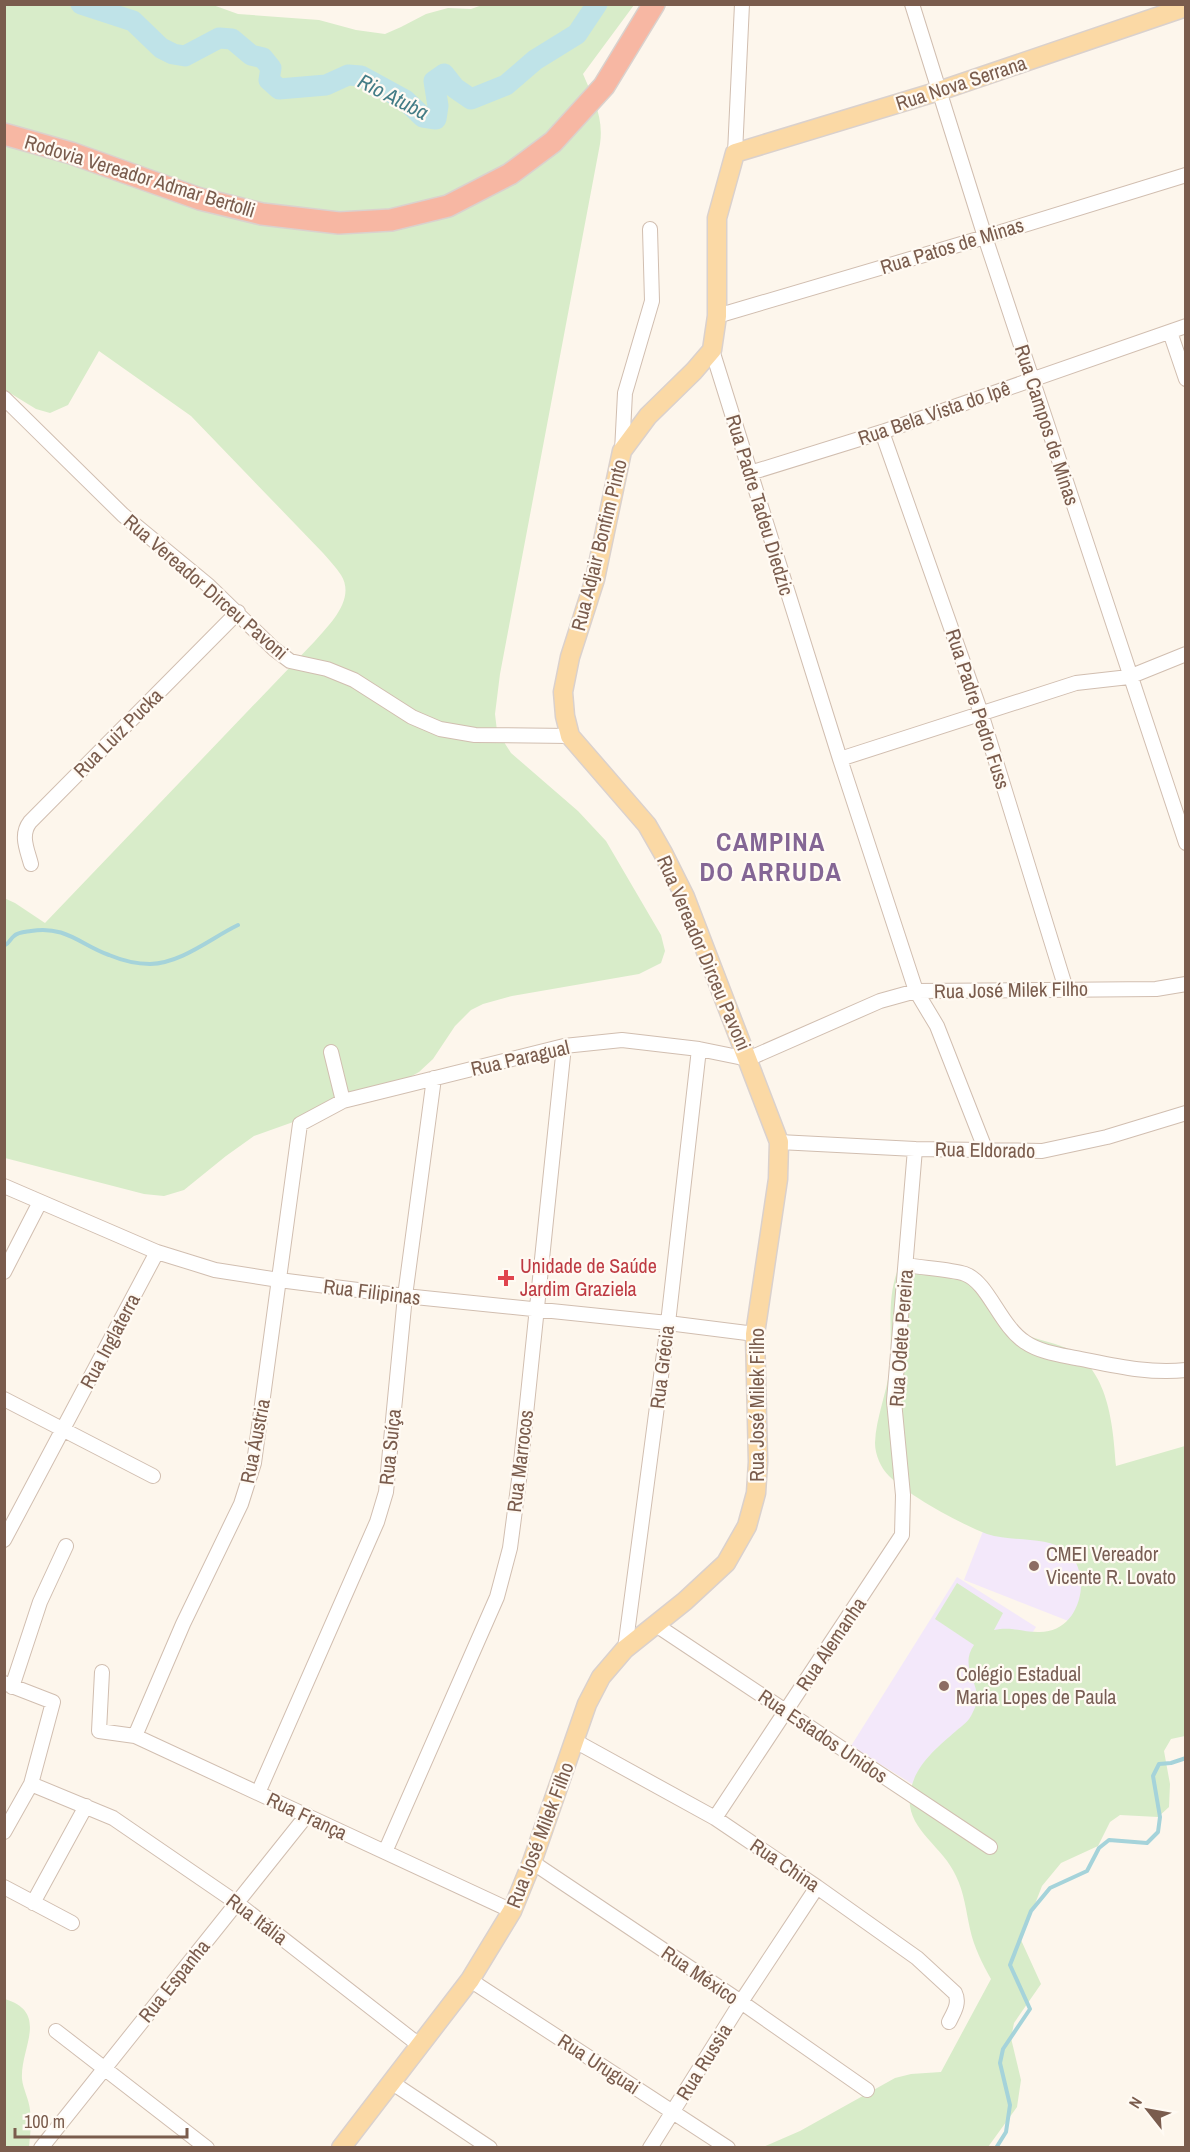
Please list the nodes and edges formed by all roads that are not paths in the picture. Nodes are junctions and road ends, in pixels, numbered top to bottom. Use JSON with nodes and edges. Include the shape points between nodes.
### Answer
{"nodes":[{"id":1,"x":654,"y":4,"type":"edge"},
{"id":2,"x":742,"y":4,"type":"edge"},
{"id":3,"x":912,"y":4,"type":"edge"},
{"id":4,"x":1185,"y":7,"type":"edge"},
{"id":5,"x":939,"y":92,"type":"junction"},
{"id":6,"x":4,"y":134,"type":"edge"},
{"id":7,"x":735,"y":153,"type":"junction"},
{"id":8,"x":1185,"y":175,"type":"edge"},
{"id":9,"x":650,"y":229,"type":"dead end"},
{"id":10,"x":985,"y":237,"type":"junction"},
{"id":11,"x":717,"y":316,"type":"junction"},
{"id":12,"x":1185,"y":326,"type":"edge"},
{"id":13,"x":1170,"y":332,"type":"junction"},
{"id":14,"x":712,"y":350,"type":"junction"},
{"id":15,"x":1032,"y":378,"type":"junction"},
{"id":16,"x":1185,"y":378,"type":"edge"},
{"id":17,"x":4,"y":398,"type":"edge"},
{"id":18,"x":882,"y":432,"type":"junction"},
{"id":19,"x":621,"y":451,"type":"junction"},
{"id":20,"x":750,"y":473,"type":"junction"},
{"id":21,"x":238,"y":612,"type":"junction"},
{"id":22,"x":1185,"y":654,"type":"edge"},
{"id":23,"x":1129,"y":677,"type":"junction"},
{"id":24,"x":981,"y":713,"type":"junction"},
{"id":25,"x":570,"y":736,"type":"junction"},
{"id":26,"x":840,"y":759,"type":"junction"},
{"id":27,"x":1185,"y":843,"type":"edge"},
{"id":28,"x":31,"y":864,"type":"dead end"},
{"id":29,"x":1185,"y":984,"type":"edge"},
{"id":30,"x":1066,"y":989,"type":"junction"},
{"id":31,"x":916,"y":991,"type":"junction"},
{"id":32,"x":564,"y":1046,"type":"junction"},
{"id":33,"x":699,"y":1049,"type":"junction"},
{"id":34,"x":331,"y":1052,"type":"dead end"},
{"id":35,"x":748,"y":1059,"type":"junction"},
{"id":36,"x":434,"y":1078,"type":"junction"},
{"id":37,"x":343,"y":1101,"type":"junction"},
{"id":38,"x":1185,"y":1113,"type":"edge"},
{"id":39,"x":300,"y":1124,"type":"joint"},
{"id":40,"x":779,"y":1142,"type":"junction"},
{"id":41,"x":915,"y":1149,"type":"junction"},
{"id":42,"x":986,"y":1150,"type":"junction"},
{"id":43,"x":4,"y":1186,"type":"edge"},
{"id":44,"x":40,"y":1202,"type":"junction"},
{"id":45,"x":157,"y":1252,"type":"junction"},
{"id":46,"x":906,"y":1265,"type":"junction"},
{"id":47,"x":4,"y":1272,"type":"edge"},
{"id":48,"x":279,"y":1280,"type":"junction"},
{"id":49,"x":405,"y":1296,"type":"junction"},
{"id":50,"x":537,"y":1310,"type":"junction"},
{"id":51,"x":668,"y":1323,"type":"junction"},
{"id":52,"x":755,"y":1334,"type":"junction"},
{"id":53,"x":1185,"y":1370,"type":"edge"},
{"id":54,"x":6,"y":1405,"type":"edge"},
{"id":55,"x":63,"y":1430,"type":"junction"},
{"id":56,"x":153,"y":1476,"type":"dead end"},
{"id":57,"x":4,"y":1540,"type":"edge"},
{"id":58,"x":66,"y":1546,"type":"dead end"},
{"id":59,"x":887,"y":1560,"type":"joint"},
{"id":60,"x":656,"y":1625,"type":"junction"},
{"id":61,"x":625,"y":1649,"type":"junction"},
{"id":62,"x":102,"y":1672,"type":"dead end"},
{"id":63,"x":8,"y":1685,"type":"edge"},
{"id":64,"x":786,"y":1711,"type":"junction"},
{"id":65,"x":135,"y":1736,"type":"junction"},
{"id":66,"x":575,"y":1741,"type":"junction"},
{"id":67,"x":31,"y":1784,"type":"junction"},
{"id":68,"x":258,"y":1793,"type":"junction"},
{"id":69,"x":86,"y":1806,"type":"junction"},
{"id":70,"x":307,"y":1815,"type":"junction"},
{"id":71,"x":715,"y":1818,"type":"junction"},
{"id":72,"x":4,"y":1832,"type":"edge"},
{"id":73,"x":990,"y":1848,"type":"dead end"},
{"id":74,"x":385,"y":1852,"type":"junction"},
{"id":75,"x":532,"y":1862,"type":"junction"},
{"id":76,"x":4,"y":1887,"type":"edge"},
{"id":77,"x":817,"y":1887,"type":"junction"},
{"id":78,"x":33,"y":1903,"type":"junction"},
{"id":79,"x":237,"y":1903,"type":"junction"},
{"id":80,"x":512,"y":1911,"type":"junction"},
{"id":81,"x":72,"y":1923,"type":"dead end"},
{"id":82,"x":470,"y":1980,"type":"junction"},
{"id":83,"x":741,"y":2002,"type":"junction"},
{"id":84,"x":949,"y":2022,"type":"dead end"},
{"id":85,"x":56,"y":2031,"type":"dead end"},
{"id":86,"x":419,"y":2045,"type":"junction"},
{"id":87,"x":104,"y":2067,"type":"junction"},
{"id":88,"x":392,"y":2082,"type":"junction"},
{"id":89,"x":867,"y":2090,"type":"dead end"},
{"id":90,"x":673,"y":2112,"type":"junction"},
{"id":91,"x":41,"y":2148,"type":"edge"},
{"id":92,"x":207,"y":2148,"type":"edge"},
{"id":93,"x":341,"y":2148,"type":"edge"},
{"id":94,"x":490,"y":2148,"type":"edge"},
{"id":95,"x":650,"y":2148,"type":"edge"},
{"id":96,"x":728,"y":2148,"type":"edge"}],
"edges":[{"from":1,"to":6,"type":"highway","name":"Rodovia Vereador Admar Bertolli","via":[[604,86],[553,142],[510,174],[447,206],[391,220],[339,223],[262,214],[200,199],[71,153]]},
{"from":2,"to":7,"type":"street","name":"Rua Padre Tadeu Diedzic"},
{"from":3,"to":5,"type":"street","name":"Rua Campos de Minas"},
{"from":4,"to":5,"type":"main road","name":"Rua Nova Serrana"},
{"from":5,"to":7,"type":"main road","name":"Rua Nova Serrana"},
{"from":5,"to":10,"type":"street","name":"Rua Campos de Minas"},
{"from":7,"to":11,"type":"main road","name":"Rua Padre Tadeu Diedzic","via":[[717,218]]},
{"from":8,"to":10,"type":"street","name":"Rua Patos de Minas"},
{"from":9,"to":19,"type":"street","via":[[651,301],[625,393]]},
{"from":10,"to":11,"type":"street","name":"Rua Patos de Minas"},
{"from":10,"to":15,"type":"street","name":"Rua Campos de Minas"},
{"from":11,"to":14,"type":"main road","name":"Rua Padre Tadeu Diedzic"},
{"from":12,"to":13,"type":"street","name":"Rua Bela Vista do Ipê"},
{"from":13,"to":15,"type":"street","name":"Rua Bela Vista do Ipê"},
{"from":13,"to":16,"type":"street"},
{"from":14,"to":19,"type":"main road","name":"Rua Adjair Bonfim Pinto","via":[[648,416]]},
{"from":14,"to":20,"type":"street","name":"Rua Padre Tadeu Diedzic"},
{"from":15,"to":18,"type":"street","name":"Rua Bela Vista do Ipê"},
{"from":15,"to":23,"type":"street","name":"Rua Campos de Minas"},
{"from":17,"to":21,"type":"street","name":"Rua Vereador Dirceu Pavoni","via":[[123,515]]},
{"from":18,"to":20,"type":"street","name":"Rua Bela Vista do Ipê"},
{"from":18,"to":24,"type":"street","name":"Rua Padre Pedro Fuss"},
{"from":19,"to":25,"type":"main road","name":"Rua Adjair Bonfim Pinto","via":[[595,579],[563,692]]},
{"from":20,"to":26,"type":"street","name":"Rua Padre Tadeu Diedzic"},
{"from":21,"to":25,"type":"street","name":"Rua Vereador Dirceu Pavoni","via":[[290,661],[354,680],[412,717],[440,729],[475,735]]},
{"from":21,"to":28,"type":"street","name":"Rua Luiz Pucka","via":[[25,828]]},
{"from":22,"to":23,"type":"street"},
{"from":23,"to":24,"type":"street","via":[[1076,683]]},
{"from":23,"to":27,"type":"street","name":"Rua Campos de Minas"},
{"from":24,"to":26,"type":"street"},
{"from":24,"to":30,"type":"street","name":"Rua Padre Pedro Fuss"},
{"from":25,"to":35,"type":"main road","name":"Rua Vereador Dirceu Pavoni","via":[[647,825],[663,853],[685,897]]},
{"from":26,"to":31,"type":"street","name":"Rua Padre Tadeu Diedzic"},
{"from":29,"to":30,"type":"street","name":"Rua José Milek Filho"},
{"from":30,"to":31,"type":"street","name":"Rua José Milek Filho"},
{"from":31,"to":35,"type":"street","name":"Rua José Milek Filho","via":[[880,1001]]},
{"from":31,"to":42,"type":"street","name":"Rua Padre Tadeu Diedzic","via":[[937,1026]]},
{"from":32,"to":33,"type":"street","name":"Rua Paragual","via":[[622,1040]]},
{"from":32,"to":36,"type":"street","name":"Rua Paragual"},
{"from":32,"to":50,"type":"street","name":"Rua Marrocos"},
{"from":33,"to":35,"type":"street","name":"Rua Paragual"},
{"from":33,"to":51,"type":"street","name":"Rua Grécia"},
{"from":34,"to":37,"type":"street"},
{"from":35,"to":40,"type":"main road","name":"Rua José Milek Filho"},
{"from":36,"to":37,"type":"street","name":"Rua Paragual"},
{"from":36,"to":49,"type":"street","name":"Rua Suíça"},
{"from":37,"to":39,"type":"street","name":"Rua Paragual"},
{"from":38,"to":42,"type":"street","name":"Rua Eldorado","via":[[1107,1137],[1042,1151]]},
{"from":39,"to":48,"type":"street","name":"Rua Áustria"},
{"from":40,"to":41,"type":"street","name":"Rua Eldorado"},
{"from":40,"to":52,"type":"main road","name":"Rua José Milek Filho","via":[[778,1179]]},
{"from":41,"to":42,"type":"street","name":"Rua Eldorado"},
{"from":41,"to":46,"type":"street","name":"Rua Odete Pereira"},
{"from":43,"to":44,"type":"street","name":"Rua Filipinas"},
{"from":44,"to":45,"type":"street","name":"Rua Filipinas"},
{"from":44,"to":47,"type":"street"},
{"from":45,"to":48,"type":"street","name":"Rua Filipinas","via":[[215,1270]]},
{"from":45,"to":55,"type":"street","name":"Rua Inglaterra"},
{"from":46,"to":53,"type":"street","via":[[965,1274],[980,1284],[1010,1330],[1042,1351],[1138,1370]]},
{"from":46,"to":59,"type":"street","name":"Rua Odete Pereira","via":[[894,1401],[903,1496],[902,1535]]},
{"from":48,"to":49,"type":"street","name":"Rua Filipinas"},
{"from":48,"to":65,"type":"street","name":"Rua Áustria","via":[[255,1463],[241,1504]]},
{"from":49,"to":50,"type":"street","name":"Rua Filipinas"},
{"from":49,"to":68,"type":"street","name":"Rua Suíça","via":[[386,1492]]},
{"from":50,"to":51,"type":"street","name":"Rua Filipinas"},
{"from":50,"to":74,"type":"street","name":"Rua Marrocos","via":[[513,1527],[497,1597]]},
{"from":51,"to":52,"type":"street","name":"Rua Filipinas"},
{"from":51,"to":61,"type":"street","name":"Rua Grécia"},
{"from":52,"to":60,"type":"main road","name":"Rua José Milek Filho","via":[[758,1462],[756,1493],[747,1526],[726,1563]]},
{"from":54,"to":55,"type":"street"},
{"from":55,"to":56,"type":"street"},
{"from":55,"to":57,"type":"street","name":"Rua Inglaterra"},
{"from":58,"to":63,"type":"street"},
{"from":59,"to":64,"type":"street","name":"Rua Alemanha"},
{"from":60,"to":61,"type":"main road","name":"Rua José Milek Filho"},
{"from":60,"to":64,"type":"street","name":"Rua Estados Unidos"},
{"from":61,"to":66,"type":"main road","name":"Rua José Milek Filho","via":[[601,1677],[586,1704]]},
{"from":62,"to":65,"type":"street","name":"Rua França","via":[[99,1731]]},
{"from":63,"to":67,"type":"street","via":[[54,1702]]},
{"from":64,"to":71,"type":"street","name":"Rua Alemanha"},
{"from":64,"to":73,"type":"street","name":"Rua Estados Unidos"},
{"from":65,"to":68,"type":"street","name":"Rua França"},
{"from":66,"to":71,"type":"street","name":"Rua China"},
{"from":66,"to":75,"type":"main road","name":"Rua José Milek Filho"},
{"from":67,"to":69,"type":"street","name":"Rua Itália"},
{"from":67,"to":72,"type":"street"},
{"from":68,"to":70,"type":"street","name":"Rua França"},
{"from":69,"to":78,"type":"street"},
{"from":69,"to":79,"type":"street","name":"Rua Itália","via":[[113,1818]]},
{"from":70,"to":74,"type":"street","name":"Rua França"},
{"from":70,"to":79,"type":"street","name":"Rua Espanha"},
{"from":71,"to":77,"type":"street","name":"Rua China"},
{"from":74,"to":80,"type":"street","name":"Rua França"},
{"from":75,"to":80,"type":"main road","name":"Rua José Milek Filho"},
{"from":75,"to":83,"type":"street","name":"Rua México"},
{"from":76,"to":78,"type":"street"},
{"from":77,"to":83,"type":"street","name":"Rua Russia"},
{"from":77,"to":84,"type":"street","name":"Rua China","via":[[917,1958],[955,1993],[957,2006]]},
{"from":78,"to":81,"type":"street"},
{"from":79,"to":86,"type":"street","name":"Rua Itália"},
{"from":79,"to":87,"type":"street","name":"Rua Espanha"},
{"from":80,"to":82,"type":"main road","name":"Rua José Milek Filho"},
{"from":82,"to":86,"type":"main road","name":"Rua José Milek Filho"},
{"from":82,"to":90,"type":"street","name":"Rua Uruguai"},
{"from":83,"to":89,"type":"street","name":"Rua México"},
{"from":83,"to":90,"type":"street","name":"Rua Russia"},
{"from":85,"to":87,"type":"street"},
{"from":86,"to":88,"type":"main road","name":"Rua José Milek Filho"},
{"from":87,"to":91,"type":"street","name":"Rua Espanha"},
{"from":87,"to":92,"type":"street"},
{"from":88,"to":93,"type":"main road","name":"Rua José Milek Filho"},
{"from":88,"to":94,"type":"street"},
{"from":90,"to":95,"type":"street","name":"Rua Russia"},
{"from":90,"to":96,"type":"street","name":"Rua Uruguai"}]}
